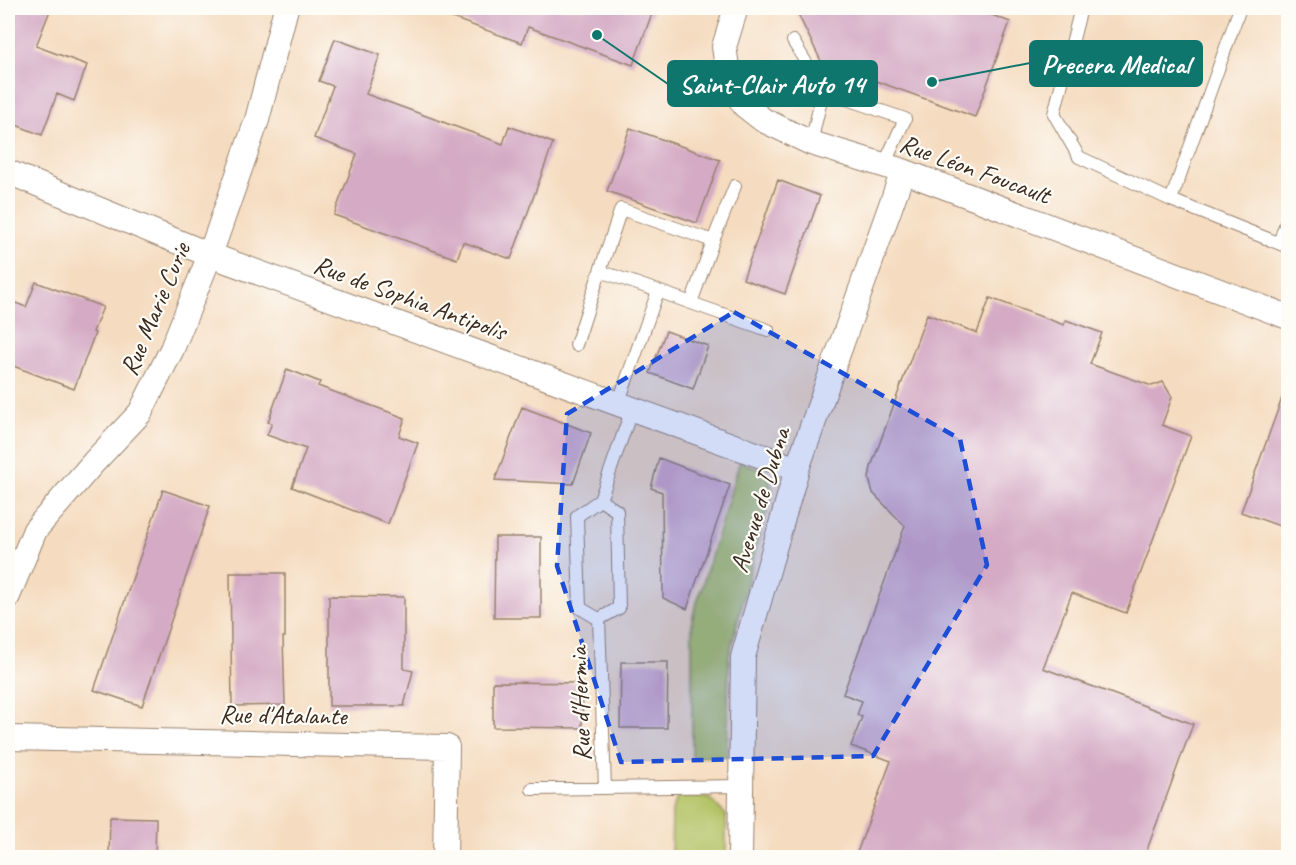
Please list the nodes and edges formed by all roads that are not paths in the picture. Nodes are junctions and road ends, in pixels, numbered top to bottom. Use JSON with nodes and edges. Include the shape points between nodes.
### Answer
{"nodes":[{"id":1,"x":286,"y":8,"type":"edge"},
{"id":2,"x":736,"y":8,"type":"edge"},
{"id":3,"x":1081,"y":8,"type":"edge"},
{"id":4,"x":1240,"y":8,"type":"edge"},
{"id":5,"x":793,"y":41,"type":"dead end"},
{"id":6,"x":823,"y":91,"type":"junction"},
{"id":7,"x":811,"y":143,"type":"junction"},
{"id":8,"x":893,"y":168,"type":"junction"},
{"id":9,"x":8,"y":172,"type":"edge"},
{"id":10,"x":735,"y":186,"type":"dead end"},
{"id":11,"x":1171,"y":200,"type":"junction"},
{"id":12,"x":1288,"y":217,"type":"edge"},
{"id":13,"x":713,"y":242,"type":"junction"},
{"id":14,"x":1284,"y":245,"type":"edge"},
{"id":15,"x":210,"y":255,"type":"junction"},
{"id":16,"x":600,"y":271,"type":"junction"},
{"id":17,"x":658,"y":291,"type":"junction"},
{"id":18,"x":691,"y":303,"type":"junction"},
{"id":19,"x":1288,"y":316,"type":"edge"},
{"id":20,"x":768,"y":330,"type":"dead end"},
{"id":21,"x":576,"y":345,"type":"dead end"},
{"id":22,"x":625,"y":406,"type":"junction"},
{"id":23,"x":797,"y":469,"type":"junction"},
{"id":24,"x":600,"y":501,"type":"junction"},
{"id":25,"x":8,"y":596,"type":"edge"},
{"id":26,"x":599,"y":619,"type":"junction"},
{"id":27,"x":8,"y":738,"type":"edge"},
{"id":28,"x":741,"y":786,"type":"junction"},
{"id":29,"x":605,"y":788,"type":"junction"},
{"id":30,"x":532,"y":789,"type":"dead end"},
{"id":31,"x":445,"y":858,"type":"edge"},
{"id":32,"x":740,"y":858,"type":"edge"}],
"edges":[{"from":1,"to":15,"type":"street","name":"Rue Marie Curie","via":[[257,120]]},
{"from":2,"to":7,"type":"street","name":"Rue Léon Foucault","via":[[724,47],[733,88],[745,106],[762,120]]},
{"from":3,"to":11,"type":"lane","via":[[1054,114],[1079,157]]},
{"from":4,"to":11,"type":"lane"},
{"from":5,"to":6,"type":"lane"},
{"from":6,"to":7,"type":"lane"},
{"from":6,"to":8,"type":"lane","via":[[906,119]]},
{"from":7,"to":8,"type":"street","name":"Rue Léon Foucault"},
{"from":8,"to":19,"type":"street","name":"Rue Léon Foucault"},
{"from":8,"to":23,"type":"street","name":"Avenue de Dubna"},
{"from":9,"to":15,"type":"street","name":"Rue de Sophia Antipolis"},
{"from":10,"to":13,"type":"lane"},
{"from":11,"to":14,"type":"lane"},
{"from":12,"to":14,"type":"lane"},
{"from":13,"to":16,"type":"lane","via":[[621,209]]},
{"from":13,"to":18,"type":"lane"},
{"from":15,"to":22,"type":"street","name":"Rue de Sophia Antipolis"},
{"from":15,"to":25,"type":"street","name":"Rue Marie Curie","via":[[172,349],[140,413],[35,530]]},
{"from":16,"to":17,"type":"lane"},
{"from":16,"to":21,"type":"lane"},
{"from":17,"to":18,"type":"lane"},
{"from":17,"to":22,"type":"lane"},
{"from":18,"to":20,"type":"lane"},
{"from":22,"to":23,"type":"street","name":"Rue de Sophia Antipolis"},
{"from":22,"to":24,"type":"lane"},
{"from":23,"to":28,"type":"street","name":"Avenue de Dubna","via":[[743,657]]},
{"from":24,"to":26,"type":"lane","name":"Rue d'Hermia","via":[[617,512],[619,608]]},
{"from":24,"to":26,"type":"lane","name":"Rue d'Hermia","via":[[577,516],[580,608]]},
{"from":26,"to":29,"type":"lane","name":"Rue d'Hermia"},
{"from":27,"to":31,"type":"street","name":"Rue d'Atalante","via":[[447,747]]},
{"from":28,"to":29,"type":"lane"},
{"from":28,"to":32,"type":"street","name":"Avenue de Dubna"},
{"from":29,"to":30,"type":"lane"}]}
